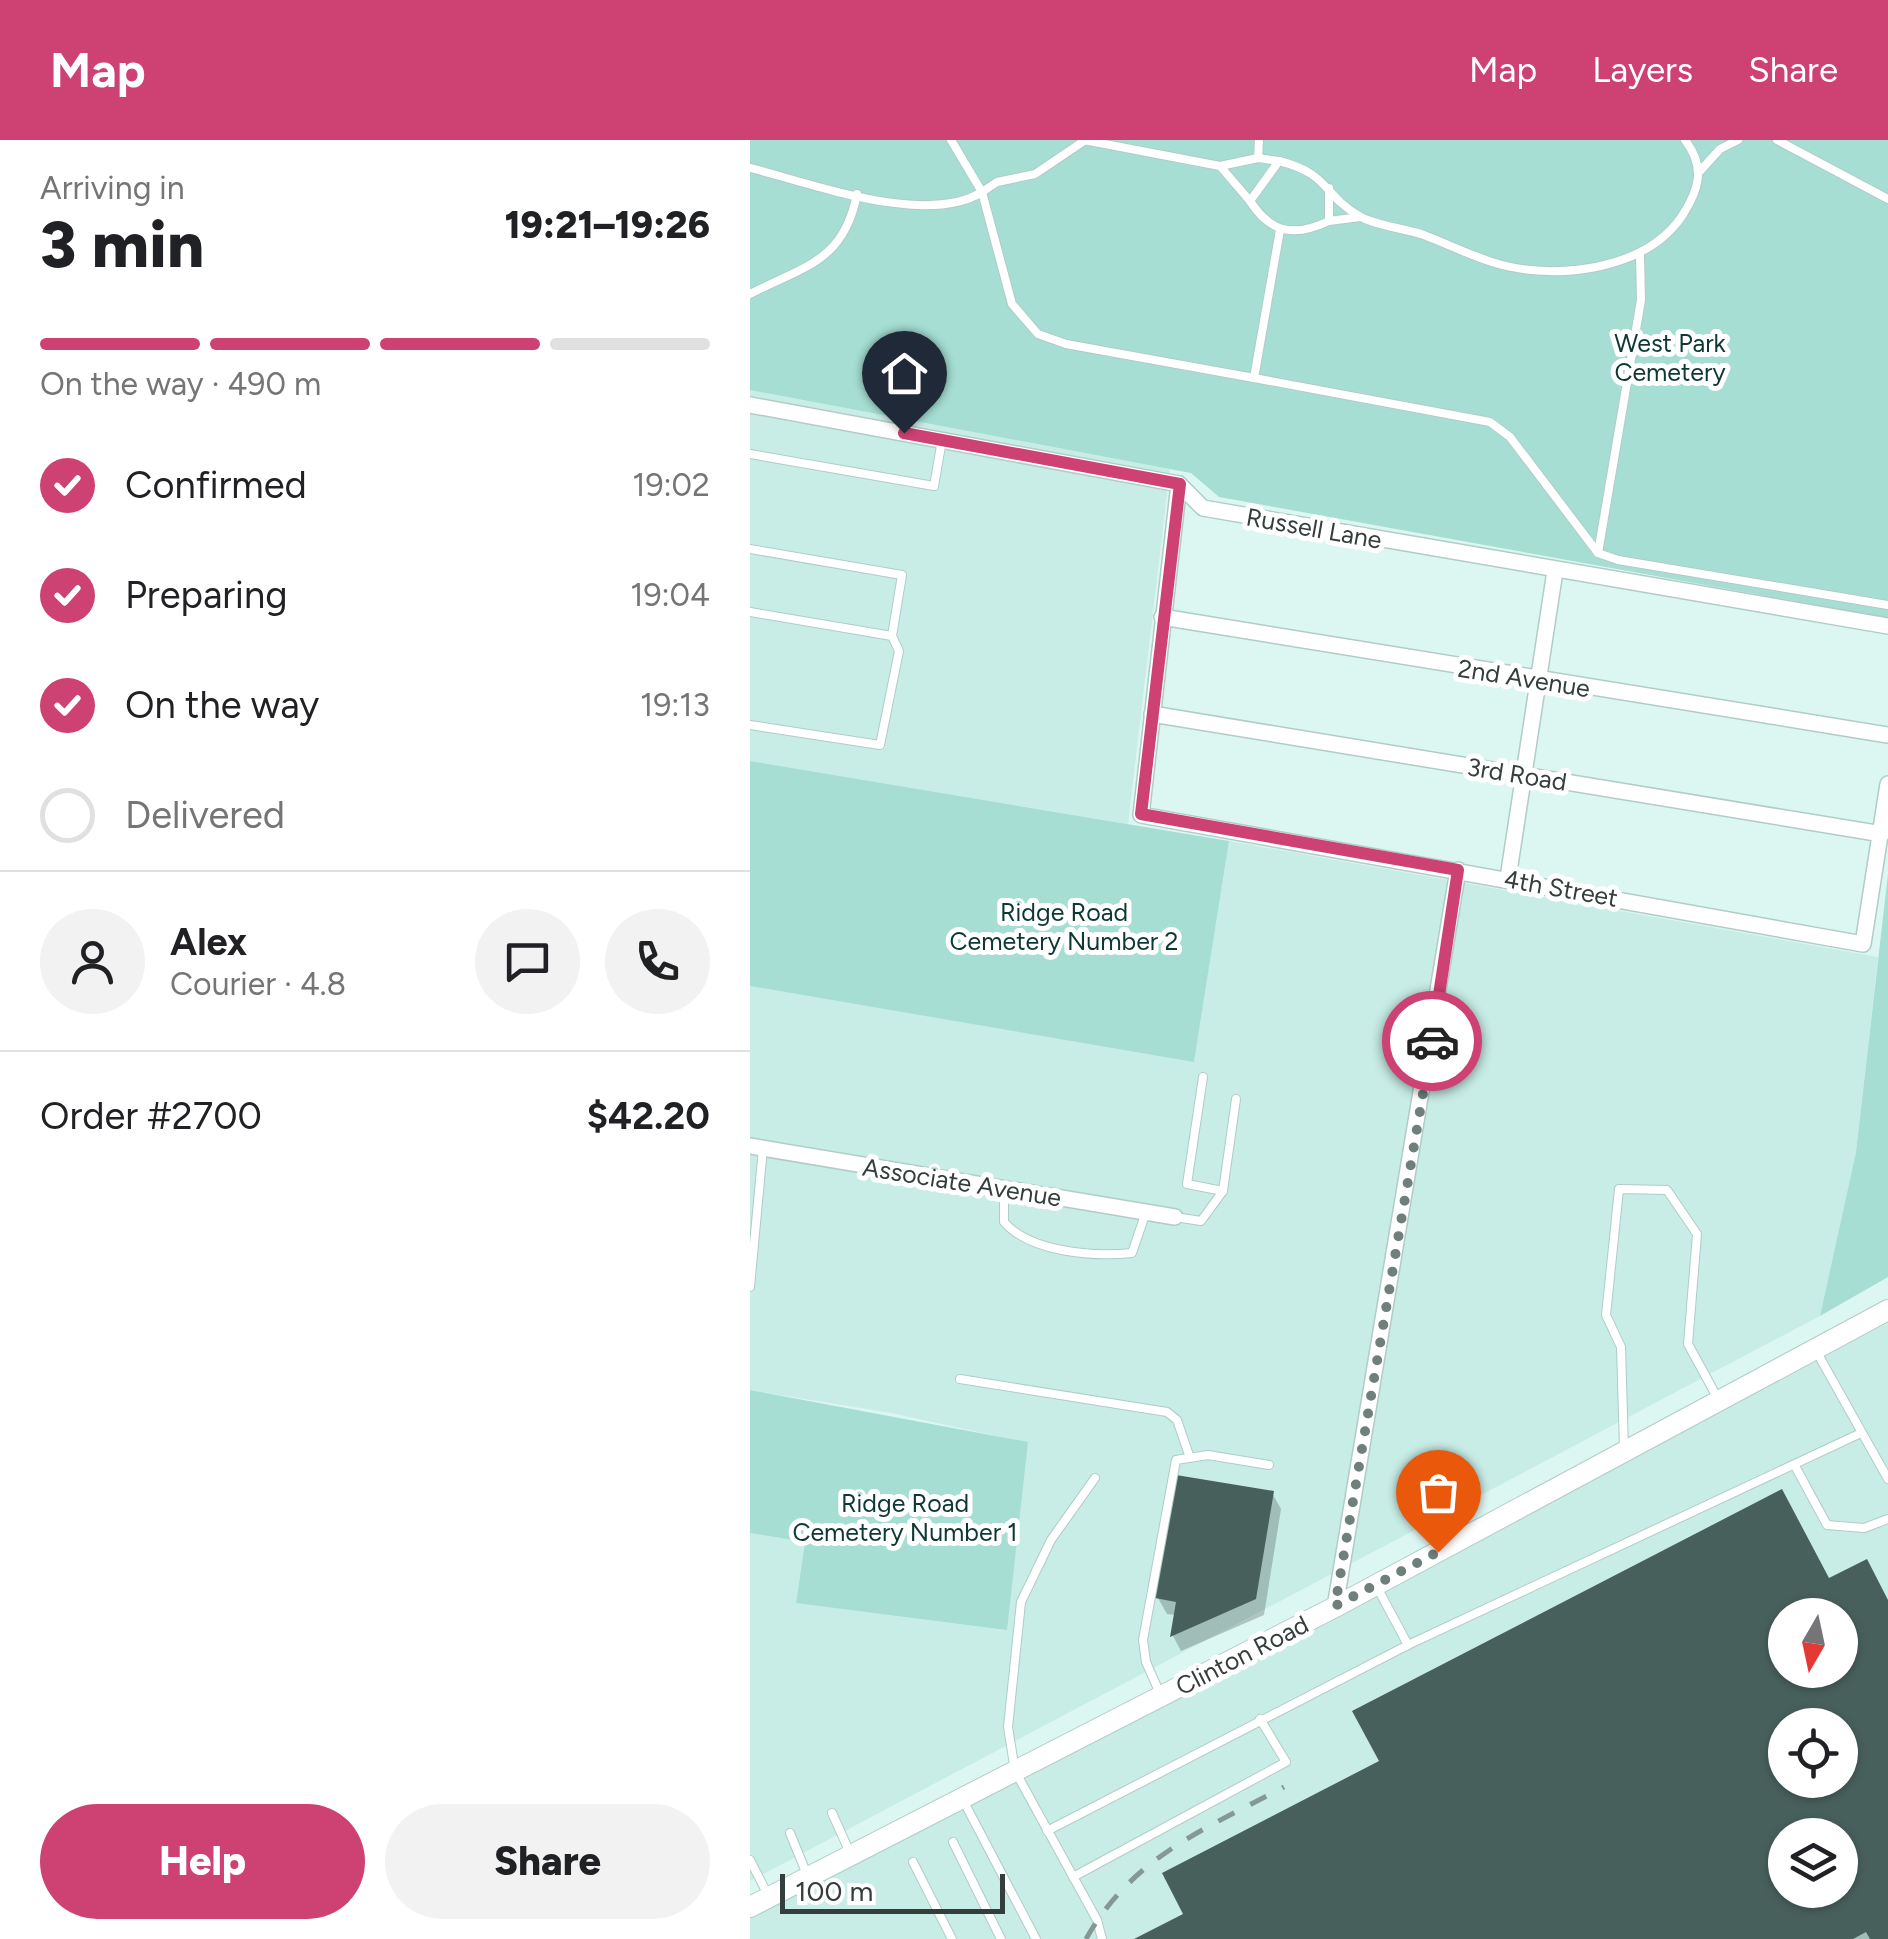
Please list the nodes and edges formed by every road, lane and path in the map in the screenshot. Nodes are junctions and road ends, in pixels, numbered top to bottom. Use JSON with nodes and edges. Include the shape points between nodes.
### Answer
{"nodes":[{"id":1,"x":952,"y":140,"type":"edge"},
{"id":2,"x":1084,"y":140,"type":"edge"},
{"id":3,"x":1259,"y":140,"type":"edge"},
{"id":4,"x":1685,"y":140,"type":"edge"},
{"id":5,"x":1738,"y":140,"type":"edge"},
{"id":6,"x":1777,"y":140,"type":"edge"},
{"id":7,"x":1258,"y":158,"type":"junction"},
{"id":8,"x":1280,"y":160,"type":"junction"},
{"id":9,"x":1220,"y":166,"type":"junction"},
{"id":10,"x":750,"y":168,"type":"edge"},
{"id":11,"x":1700,"y":171,"type":"junction"},
{"id":12,"x":1329,"y":188,"type":"junction"},
{"id":13,"x":982,"y":192,"type":"junction"},
{"id":14,"x":858,"y":194,"type":"junction"},
{"id":15,"x":1888,"y":199,"type":"edge"},
{"id":16,"x":1250,"y":201,"type":"junction"},
{"id":17,"x":1360,"y":217,"type":"junction"},
{"id":18,"x":1329,"y":222,"type":"junction"},
{"id":19,"x":1280,"y":230,"type":"junction"},
{"id":20,"x":1640,"y":255,"type":"junction"},
{"id":21,"x":750,"y":294,"type":"edge"},
{"id":22,"x":1254,"y":378,"type":"junction"},
{"id":23,"x":750,"y":405,"type":"edge"},
{"id":24,"x":942,"y":440,"type":"junction"},
{"id":25,"x":750,"y":454,"type":"edge"},
{"id":26,"x":1180,"y":484,"type":"junction"},
{"id":27,"x":750,"y":549,"type":"edge"},
{"id":28,"x":1598,"y":553,"type":"junction"},
{"id":29,"x":1556,"y":571,"type":"junction"},
{"id":30,"x":1888,"y":605,"type":"edge"},
{"id":31,"x":750,"y":612,"type":"edge"},
{"id":32,"x":1162,"y":616,"type":"junction"},
{"id":33,"x":1888,"y":626,"type":"edge"},
{"id":34,"x":892,"y":636,"type":"junction"},
{"id":35,"x":1537,"y":680,"type":"junction"},
{"id":36,"x":1152,"y":714,"type":"junction"},
{"id":37,"x":750,"y":725,"type":"edge"},
{"id":38,"x":1888,"y":735,"type":"edge"},
{"id":39,"x":1522,"y":774,"type":"junction"},
{"id":40,"x":1888,"y":784,"type":"edge"},
{"id":41,"x":1882,"y":834,"type":"junction"},
{"id":42,"x":1458,"y":870,"type":"junction"},
{"id":43,"x":1508,"y":878,"type":"junction"},
{"id":44,"x":1203,"y":1077,"type":"dead end"},
{"id":45,"x":1236,"y":1099,"type":"dead end"},
{"id":46,"x":756,"y":1147,"type":"edge"},
{"id":47,"x":1004,"y":1188,"type":"junction"},
{"id":48,"x":1223,"y":1191,"type":"junction"},
{"id":49,"x":1146,"y":1212,"type":"junction"},
{"id":50,"x":1175,"y":1217,"type":"joint"},
{"id":51,"x":750,"y":1287,"type":"edge"},
{"id":52,"x":1888,"y":1310,"type":"edge"},
{"id":53,"x":1815,"y":1350,"type":"junction"},
{"id":54,"x":960,"y":1379,"type":"dead end"},
{"id":55,"x":1719,"y":1401,"type":"junction"},
{"id":56,"x":1861,"y":1433,"type":"junction"},
{"id":57,"x":1624,"y":1452,"type":"junction"},
{"id":58,"x":1189,"y":1455,"type":"junction"},
{"id":59,"x":1269,"y":1465,"type":"dead end"},
{"id":60,"x":1794,"y":1466,"type":"junction"},
{"id":61,"x":1095,"y":1478,"type":"dead end"},
{"id":62,"x":1888,"y":1479,"type":"edge"},
{"id":63,"x":1888,"y":1520,"type":"edge"},
{"id":64,"x":1376,"y":1585,"type":"junction"},
{"id":65,"x":1335,"y":1606,"type":"junction"},
{"id":66,"x":1408,"y":1645,"type":"junction"},
{"id":67,"x":1160,"y":1696,"type":"junction"},
{"id":68,"x":1260,"y":1719,"type":"junction"},
{"id":69,"x":1015,"y":1771,"type":"junction"},
{"id":70,"x":961,"y":1798,"type":"junction"},
{"id":71,"x":832,"y":1813,"type":"dead end"},
{"id":72,"x":1047,"y":1830,"type":"junction"},
{"id":73,"x":790,"y":1833,"type":"dead end"},
{"id":74,"x":953,"y":1842,"type":"dead end"},
{"id":75,"x":851,"y":1855,"type":"junction"},
{"id":76,"x":750,"y":1860,"type":"edge"},
{"id":77,"x":913,"y":1862,"type":"dead end"},
{"id":78,"x":808,"y":1876,"type":"junction"},
{"id":79,"x":1073,"y":1877,"type":"junction"},
{"id":80,"x":759,"y":1902,"type":"edge"},
{"id":81,"x":952,"y":1939,"type":"edge"},
{"id":82,"x":1002,"y":1939,"type":"edge"},
{"id":83,"x":1036,"y":1939,"type":"edge"},
{"id":84,"x":1102,"y":1939,"type":"edge"}],
"edges":[{"from":1,"to":13,"type":"lane"},
{"from":2,"to":9,"type":"lane"},
{"from":2,"to":13,"type":"lane","via":[[1035,174]]},
{"from":3,"to":7,"type":"lane"},
{"from":4,"to":11,"type":"lane"},
{"from":5,"to":11,"type":"lane"},
{"from":6,"to":15,"type":"lane"},
{"from":7,"to":8,"type":"lane"},
{"from":7,"to":9,"type":"lane"},
{"from":8,"to":12,"type":"lane","via":[[1308,168]]},
{"from":8,"to":16,"type":"lane"},
{"from":9,"to":16,"type":"lane"},
{"from":10,"to":14,"type":"lane"},
{"from":11,"to":20,"type":"lane","via":[[1696,194],[1675,226]]},
{"from":12,"to":17,"type":"lane"},
{"from":12,"to":18,"type":"lane"},
{"from":13,"to":14,"type":"lane","via":[[944,206]]},
{"from":13,"to":22,"type":"lane","via":[[1012,304],[1038,334]]},
{"from":14,"to":21,"type":"lane","via":[[848,230],[830,254]]},
{"from":16,"to":19,"type":"lane"},
{"from":17,"to":18,"type":"lane"},
{"from":17,"to":20,"type":"lane","via":[[1507,266],[1590,268]]},
{"from":18,"to":19,"type":"lane","via":[[1296,233]]},
{"from":19,"to":22,"type":"lane"},
{"from":20,"to":28,"type":"lane","via":[[1642,300]]},
{"from":22,"to":28,"type":"lane","via":[[1490,422],[1510,437]]},
{"from":23,"to":24,"type":"street","name":"Russell Lane"},
{"from":24,"to":25,"type":"lane","via":[[934,486]]},
{"from":24,"to":26,"type":"street","name":"Russell Lane"},
{"from":26,"to":29,"type":"street","name":"Russell Lane","via":[[1203,508]]},
{"from":26,"to":32,"type":"street"},
{"from":27,"to":34,"type":"lane","via":[[902,576]]},
{"from":28,"to":30,"type":"lane"},
{"from":29,"to":33,"type":"street","name":"Russell Lane"},
{"from":29,"to":35,"type":"street"},
{"from":31,"to":34,"type":"lane"},
{"from":32,"to":35,"type":"street","name":"2nd Avenue"},
{"from":32,"to":36,"type":"street"},
{"from":34,"to":37,"type":"lane","via":[[899,651],[880,745]]},
{"from":35,"to":38,"type":"street","name":"2nd Avenue"},
{"from":35,"to":39,"type":"street"},
{"from":36,"to":39,"type":"street","name":"3rd Road"},
{"from":36,"to":42,"type":"street","name":"4th Street","via":[[1141,814]]},
{"from":39,"to":41,"type":"street","name":"3rd Road"},
{"from":39,"to":43,"type":"street"},
{"from":40,"to":41,"type":"street"},
{"from":41,"to":43,"type":"street","name":"4th Street","via":[[1863,944]]},
{"from":42,"to":43,"type":"street","name":"4th Street"},
{"from":42,"to":65,"type":"street"},
{"from":44,"to":48,"type":"lane","via":[[1187,1184]]},
{"from":45,"to":48,"type":"lane"},
{"from":46,"to":47,"type":"street","name":"Associate Avenue"},
{"from":46,"to":51,"type":"lane"},
{"from":47,"to":49,"type":"street","name":"Associate Avenue"},
{"from":47,"to":49,"type":"lane","via":[[1004,1222],[1035,1244],[1132,1253]]},
{"from":48,"to":50,"type":"lane","via":[[1201,1221]]},
{"from":49,"to":50,"type":"street","name":"Associate Avenue"},
{"from":52,"to":53,"type":"street","name":"Clinton Road"},
{"from":53,"to":55,"type":"street","name":"Clinton Road"},
{"from":53,"to":56,"type":"lane"},
{"from":54,"to":58,"type":"lane","via":[[1168,1412]]},
{"from":55,"to":57,"type":"street","name":"Clinton Road"},
{"from":55,"to":57,"type":"lane","via":[[1688,1344],[1698,1234],[1667,1190],[1619,1189],[1606,1315],[1621,1347]]},
{"from":56,"to":60,"type":"lane"},
{"from":56,"to":62,"type":"lane"},
{"from":57,"to":64,"type":"street","name":"Clinton Road"},
{"from":58,"to":59,"type":"lane"},
{"from":58,"to":67,"type":"lane","via":[[1172,1469],[1145,1617],[1146,1662]]},
{"from":60,"to":63,"type":"lane","via":[[1827,1525],[1864,1528]]},
{"from":60,"to":66,"type":"lane"},
{"from":61,"to":69,"type":"lane","via":[[1051,1540],[1021,1602],[1008,1727]]},
{"from":64,"to":65,"type":"street","name":"Clinton Road"},
{"from":64,"to":66,"type":"lane"},
{"from":65,"to":67,"type":"street","name":"Clinton Road"},
{"from":66,"to":68,"type":"lane"},
{"from":67,"to":69,"type":"street","name":"Clinton Road"},
{"from":68,"to":72,"type":"lane"},
{"from":68,"to":79,"type":"lane","via":[[1286,1762]]},
{"from":69,"to":70,"type":"street","name":"Clinton Road"},
{"from":69,"to":72,"type":"lane"},
{"from":70,"to":75,"type":"street","name":"Clinton Road"},
{"from":70,"to":83,"type":"lane"},
{"from":71,"to":75,"type":"lane"},
{"from":72,"to":79,"type":"lane"},
{"from":73,"to":78,"type":"lane"},
{"from":74,"to":82,"type":"lane"},
{"from":75,"to":78,"type":"street","name":"Clinton Road"},
{"from":76,"to":80,"type":"lane"},
{"from":77,"to":81,"type":"lane"},
{"from":78,"to":80,"type":"street","name":"Clinton Road"},
{"from":79,"to":84,"type":"lane"}]}
